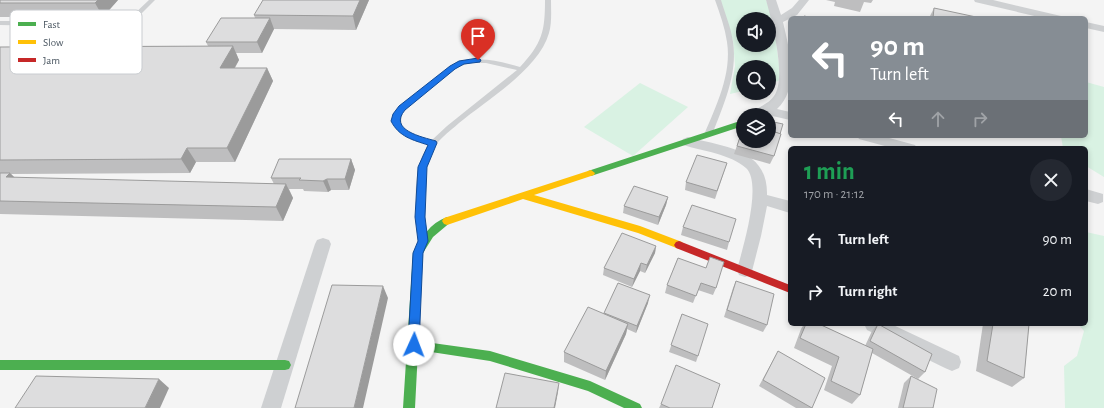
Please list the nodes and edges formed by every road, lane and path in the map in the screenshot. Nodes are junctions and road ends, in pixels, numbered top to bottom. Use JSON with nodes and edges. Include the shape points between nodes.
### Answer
{"nodes":[{"id":1,"x":152,"y":0,"type":"edge"},
{"id":2,"x":548,"y":0,"type":"edge"},
{"id":3,"x":718,"y":0,"type":"edge"},
{"id":4,"x":771,"y":0,"type":"edge"},
{"id":5,"x":804,"y":0,"type":"edge"},
{"id":6,"x":979,"y":0,"type":"edge"},
{"id":7,"x":142,"y":10,"type":"edge"},
{"id":8,"x":789,"y":16,"type":"edge"},
{"id":9,"x":1049,"y":16,"type":"edge"},
{"id":10,"x":788,"y":17,"type":"edge"},
{"id":11,"x":777,"y":20,"type":"junction"},
{"id":12,"x":0,"y":23,"type":"edge"},
{"id":13,"x":10,"y":23,"type":"edge"},
{"id":14,"x":1088,"y":25,"type":"edge"},
{"id":15,"x":1104,"y":29,"type":"edge"},
{"id":16,"x":520,"y":70,"type":"junction"},
{"id":17,"x":769,"y":108,"type":"edge"},
{"id":18,"x":776,"y":114,"type":"edge"},
{"id":19,"x":788,"y":116,"type":"edge"},
{"id":20,"x":736,"y":125,"type":"edge"},
{"id":21,"x":708,"y":135,"type":"junction"},
{"id":22,"x":872,"y":138,"type":"edge"},
{"id":23,"x":688,"y":142,"type":"junction"},
{"id":24,"x":433,"y":143,"type":"junction"},
{"id":25,"x":902,"y":146,"type":"edge"},
{"id":26,"x":524,"y":196,"type":"junction"},
{"id":27,"x":760,"y":198,"type":"junction"},
{"id":28,"x":788,"y":206,"type":"edge"},
{"id":29,"x":423,"y":241,"type":"junction"},
{"id":30,"x":324,"y":244,"type":"dead end"},
{"id":31,"x":745,"y":270,"type":"junction"},
{"id":32,"x":788,"y":288,"type":"edge"},
{"id":33,"x":877,"y":326,"type":"edge"},
{"id":34,"x":414,"y":345,"type":"junction"},
{"id":35,"x":952,"y":362,"type":"dead end"},
{"id":36,"x":0,"y":365,"type":"edge"},
{"id":37,"x":285,"y":365,"type":"junction"},
{"id":38,"x":271,"y":408,"type":"edge"},
{"id":39,"x":409,"y":408,"type":"edge"},
{"id":40,"x":636,"y":408,"type":"edge"}],
"edges":[{"from":1,"to":7,"type":"lane"},
{"from":2,"to":16,"type":"lane","via":[[545,36]]},
{"from":3,"to":21,"type":"lane","via":[[728,33],[730,63]]},
{"from":4,"to":11,"type":"street"},
{"from":5,"to":8,"type":"street"},
{"from":6,"to":9,"type":"street"},
{"from":10,"to":11,"type":"street"},
{"from":11,"to":17,"type":"street","via":[[784,81],[782,94]]},
{"from":12,"to":13,"type":"lane"},
{"from":14,"to":15,"type":"street"},
{"from":16,"to":24,"type":"lane"},
{"from":16,"to":24,"type":"lane","via":[[478,60],[462,62],[402,108],[397,114],[398,127],[410,136]]},
{"from":18,"to":19,"type":"street"},
{"from":20,"to":21,"type":"street"},
{"from":21,"to":23,"type":"street"},
{"from":22,"to":25,"type":"street"},
{"from":23,"to":26,"type":"street"},
{"from":23,"to":27,"type":"street","via":[[737,156],[749,163],[759,177]]},
{"from":24,"to":29,"type":"lane","via":[[423,167],[420,217]]},
{"from":26,"to":29,"type":"street","via":[[441,223]]},
{"from":26,"to":31,"type":"street","via":[[640,230]]},
{"from":27,"to":28,"type":"street"},
{"from":27,"to":31,"type":"street"},
{"from":29,"to":34,"type":"street","via":[[418,253]]},
{"from":30,"to":37,"type":"street"},
{"from":31,"to":32,"type":"street"},
{"from":33,"to":35,"type":"street"},
{"from":34,"to":39,"type":"street"},
{"from":34,"to":40,"type":"street","via":[[490,356],[590,386]]},
{"from":36,"to":37,"type":"street"},
{"from":37,"to":38,"type":"street"}]}
